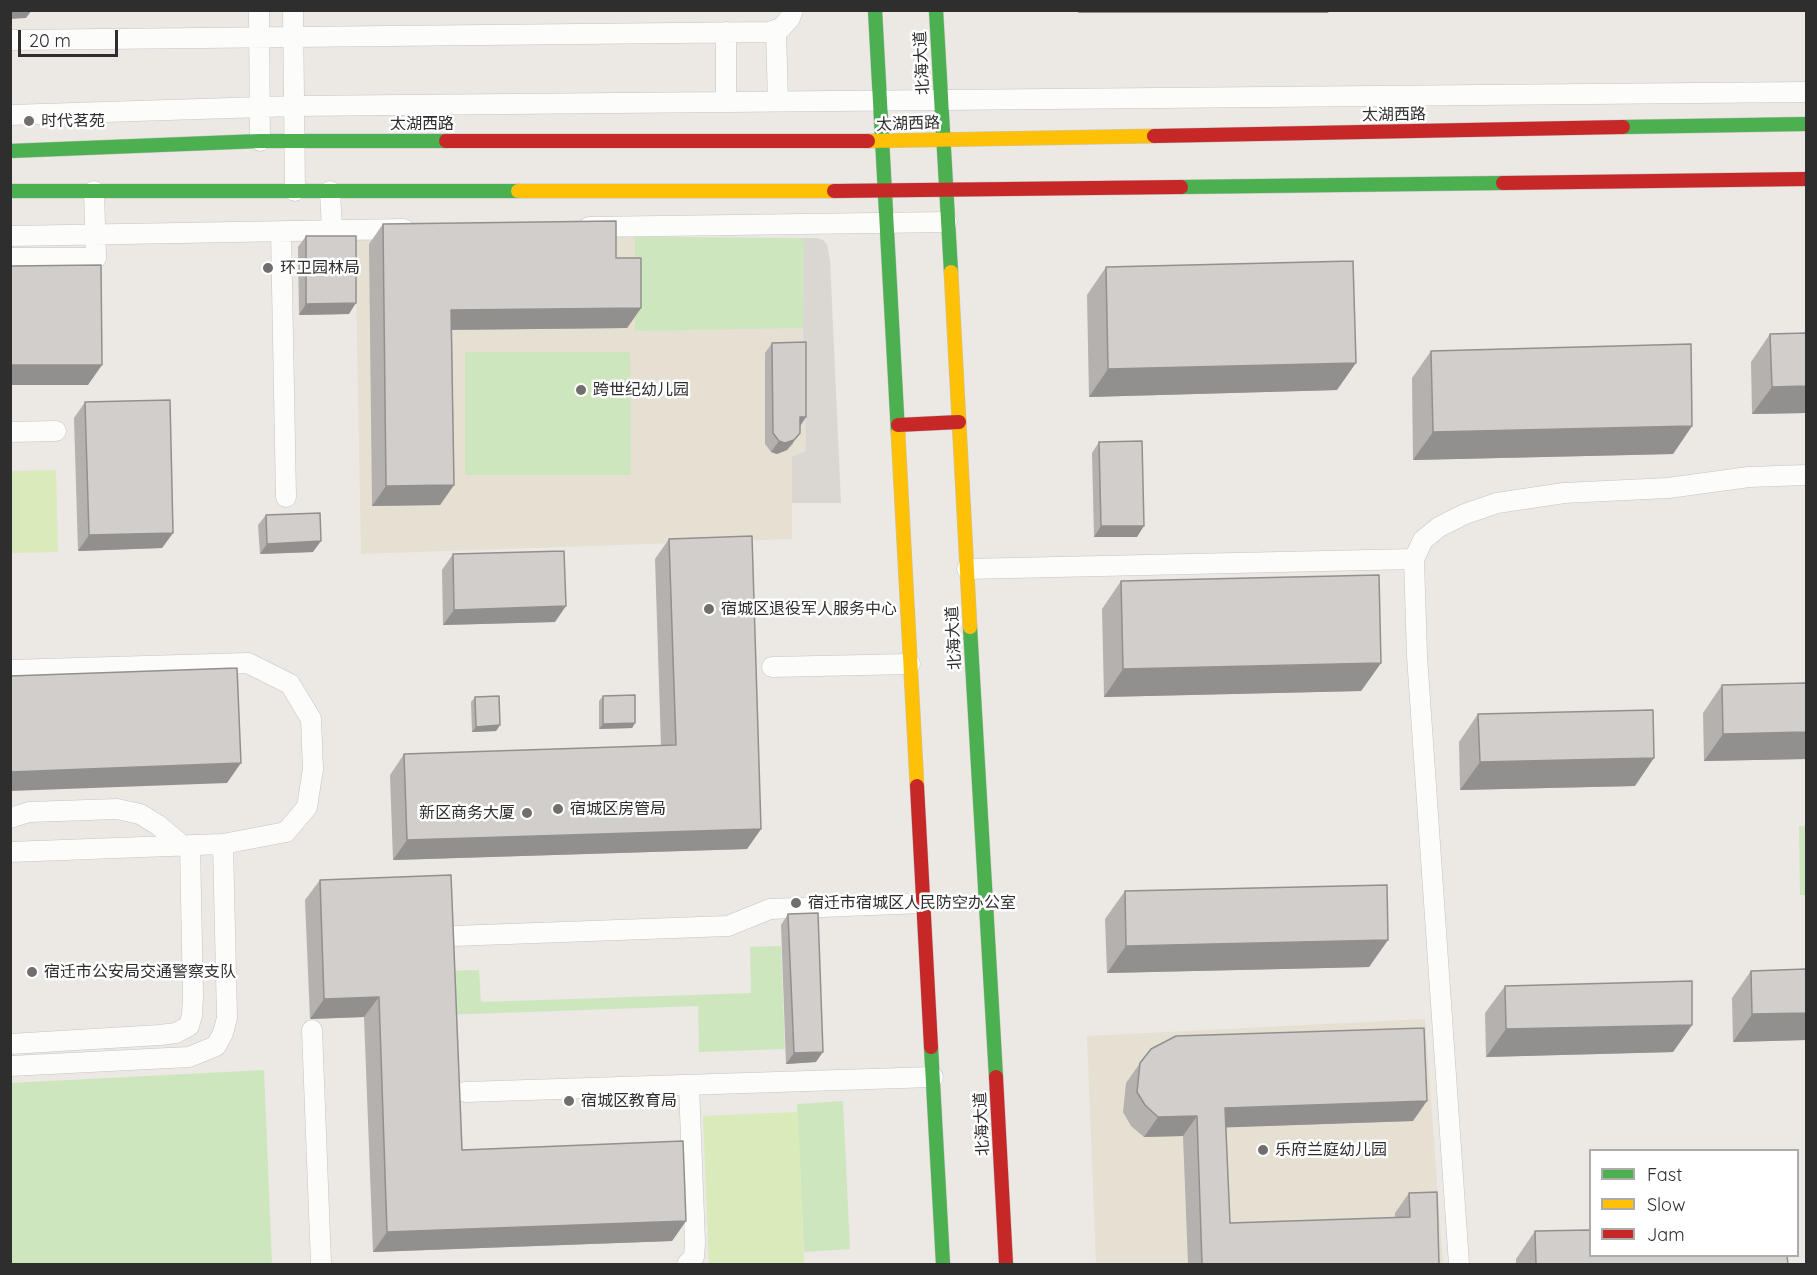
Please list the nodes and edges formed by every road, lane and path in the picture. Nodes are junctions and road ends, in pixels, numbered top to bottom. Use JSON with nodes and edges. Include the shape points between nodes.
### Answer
{"nodes":[{"id":1,"x":259,"y":10,"type":"edge"},
{"id":2,"x":293,"y":10,"type":"edge"},
{"id":3,"x":793,"y":10,"type":"edge"},
{"id":4,"x":875,"y":10,"type":"edge"},
{"id":5,"x":936,"y":10,"type":"edge"},
{"id":6,"x":776,"y":31,"type":"junction"},
{"id":7,"x":726,"y":32,"type":"junction"},
{"id":8,"x":259,"y":37,"type":"junction"},
{"id":9,"x":294,"y":37,"type":"junction"},
{"id":10,"x":10,"y":40,"type":"edge"},
{"id":11,"x":1806,"y":92,"type":"edge"},
{"id":12,"x":881,"y":100,"type":"junction"},
{"id":13,"x":941,"y":100,"type":"junction"},
{"id":14,"x":778,"y":101,"type":"junction"},
{"id":15,"x":726,"y":102,"type":"junction"},
{"id":16,"x":294,"y":106,"type":"junction"},
{"id":17,"x":260,"y":107,"type":"junction"},
{"id":18,"x":10,"y":115,"type":"edge"},
{"id":19,"x":1806,"y":124,"type":"edge"},
{"id":20,"x":942,"y":139,"type":"junction"},
{"id":21,"x":260,"y":141,"type":"junction"},
{"id":22,"x":295,"y":141,"type":"junction"},
{"id":23,"x":883,"y":141,"type":"junction"},
{"id":24,"x":10,"y":152,"type":"edge"},
{"id":25,"x":1806,"y":179,"type":"edge"},
{"id":26,"x":945,"y":189,"type":"junction"},
{"id":27,"x":10,"y":191,"type":"edge"},
{"id":28,"x":94,"y":191,"type":"junction"},
{"id":29,"x":295,"y":191,"type":"junction"},
{"id":30,"x":330,"y":191,"type":"junction"},
{"id":31,"x":886,"y":191,"type":"junction"},
{"id":32,"x":887,"y":222,"type":"junction"},
{"id":33,"x":947,"y":222,"type":"junction"},
{"id":34,"x":568,"y":227,"type":"edge"},
{"id":35,"x":426,"y":229,"type":"edge"},
{"id":36,"x":332,"y":230,"type":"junction"},
{"id":37,"x":281,"y":232,"type":"junction"},
{"id":38,"x":95,"y":234,"type":"junction"},
{"id":39,"x":10,"y":236,"type":"edge"},
{"id":40,"x":10,"y":258,"type":"edge"},
{"id":41,"x":959,"y":422,"type":"junction"},
{"id":42,"x":898,"y":425,"type":"junction"},
{"id":43,"x":56,"y":431,"type":"dead end"},
{"id":44,"x":10,"y":432,"type":"edge"},
{"id":45,"x":1806,"y":475,"type":"edge"},
{"id":46,"x":286,"y":497,"type":"dead end"},
{"id":47,"x":1414,"y":559,"type":"junction"},
{"id":48,"x":967,"y":569,"type":"junction"},
{"id":49,"x":910,"y":664,"type":"junction"},
{"id":50,"x":772,"y":667,"type":"dead end"},
{"id":51,"x":10,"y":670,"type":"edge"},
{"id":52,"x":10,"y":818,"type":"edge"},
{"id":53,"x":223,"y":844,"type":"junction"},
{"id":54,"x":186,"y":846,"type":"junction"},
{"id":55,"x":10,"y":852,"type":"edge"},
{"id":56,"x":923,"y":903,"type":"junction"},
{"id":57,"x":453,"y":936,"type":"edge"},
{"id":58,"x":312,"y":1030,"type":"dead end"},
{"id":59,"x":10,"y":1044,"type":"edge"},
{"id":60,"x":10,"y":1065,"type":"edge"},
{"id":61,"x":933,"y":1077,"type":"junction"},
{"id":62,"x":689,"y":1085,"type":"junction"},
{"id":63,"x":465,"y":1092,"type":"dead end"},
{"id":64,"x":321,"y":1264,"type":"edge"},
{"id":65,"x":687,"y":1264,"type":"edge"},
{"id":66,"x":943,"y":1264,"type":"edge"},
{"id":67,"x":1006,"y":1264,"type":"edge"},
{"id":68,"x":1459,"y":1264,"type":"edge"}],
"edges":[{"from":1,"to":8,"type":"lane"},
{"from":2,"to":9,"type":"lane"},
{"from":3,"to":6,"type":"lane"},
{"from":4,"to":12,"type":"street"},
{"from":5,"to":13,"type":"street","name":"北海大道"},
{"from":6,"to":7,"type":"lane"},
{"from":6,"to":14,"type":"lane"},
{"from":7,"to":9,"type":"lane"},
{"from":7,"to":15,"type":"lane"},
{"from":8,"to":9,"type":"lane"},
{"from":8,"to":10,"type":"lane"},
{"from":8,"to":17,"type":"lane"},
{"from":9,"to":16,"type":"lane"},
{"from":11,"to":13,"type":"lane"},
{"from":12,"to":13,"type":"lane"},
{"from":12,"to":14,"type":"lane"},
{"from":12,"to":23,"type":"street"},
{"from":13,"to":20,"type":"street","name":"北海大道"},
{"from":14,"to":15,"type":"lane"},
{"from":15,"to":16,"type":"lane"},
{"from":16,"to":17,"type":"lane"},
{"from":16,"to":22,"type":"lane"},
{"from":17,"to":18,"type":"lane"},
{"from":17,"to":21,"type":"lane"},
{"from":19,"to":20,"type":"street","name":"太湖西路"},
{"from":20,"to":23,"type":"street","name":"太湖西路"},
{"from":20,"to":26,"type":"street","name":"北海大道"},
{"from":21,"to":22,"type":"street","name":"太湖西路"},
{"from":21,"to":24,"type":"street","name":"太湖西路"},
{"from":22,"to":23,"type":"street","name":"太湖西路"},
{"from":22,"to":29,"type":"lane"},
{"from":23,"to":31,"type":"street"},
{"from":25,"to":26,"type":"street"},
{"from":26,"to":31,"type":"street"},
{"from":26,"to":33,"type":"street","name":"北海大道"},
{"from":27,"to":28,"type":"street"},
{"from":28,"to":29,"type":"street"},
{"from":28,"to":38,"type":"lane"},
{"from":29,"to":30,"type":"street"},
{"from":30,"to":31,"type":"street"},
{"from":30,"to":36,"type":"lane"},
{"from":31,"to":32,"type":"street"},
{"from":32,"to":33,"type":"lane"},
{"from":32,"to":34,"type":"lane"},
{"from":32,"to":42,"type":"street"},
{"from":33,"to":41,"type":"street","name":"北海大道"},
{"from":35,"to":36,"type":"lane"},
{"from":36,"to":37,"type":"lane"},
{"from":37,"to":38,"type":"lane"},
{"from":37,"to":46,"type":"lane"},
{"from":38,"to":39,"type":"lane"},
{"from":38,"to":40,"type":"lane","via":[[96,258]]},
{"from":41,"to":42,"type":"street"},
{"from":41,"to":48,"type":"street","name":"北海大道"},
{"from":42,"to":49,"type":"street"},
{"from":43,"to":44,"type":"lane"},
{"from":45,"to":47,"type":"lane","via":[[1564,493],[1497,503],[1439,527],[1423,540]]},
{"from":47,"to":48,"type":"lane"},
{"from":47,"to":68,"type":"lane","via":[[1417,656]]},
{"from":48,"to":67,"type":"street","name":"北海大道"},
{"from":49,"to":50,"type":"lane"},
{"from":49,"to":56,"type":"street"},
{"from":51,"to":53,"type":"lane","via":[[248,663],[290,684],[311,719],[313,769],[307,807],[286,832]]},
{"from":52,"to":54,"type":"lane","via":[[29,812],[117,810],[140,814]]},
{"from":53,"to":54,"type":"lane"},
{"from":53,"to":60,"type":"lane","via":[[227,1018],[216,1046],[189,1057]]},
{"from":54,"to":55,"type":"lane"},
{"from":54,"to":59,"type":"lane","via":[[193,997],[189,1026],[160,1035]]},
{"from":56,"to":57,"type":"lane","via":[[770,909],[728,926]]},
{"from":56,"to":61,"type":"street"},
{"from":58,"to":64,"type":"lane"},
{"from":61,"to":62,"type":"lane"},
{"from":61,"to":66,"type":"street"},
{"from":62,"to":63,"type":"lane"},
{"from":62,"to":65,"type":"lane","via":[[695,1244],[694,1257]]}]}
